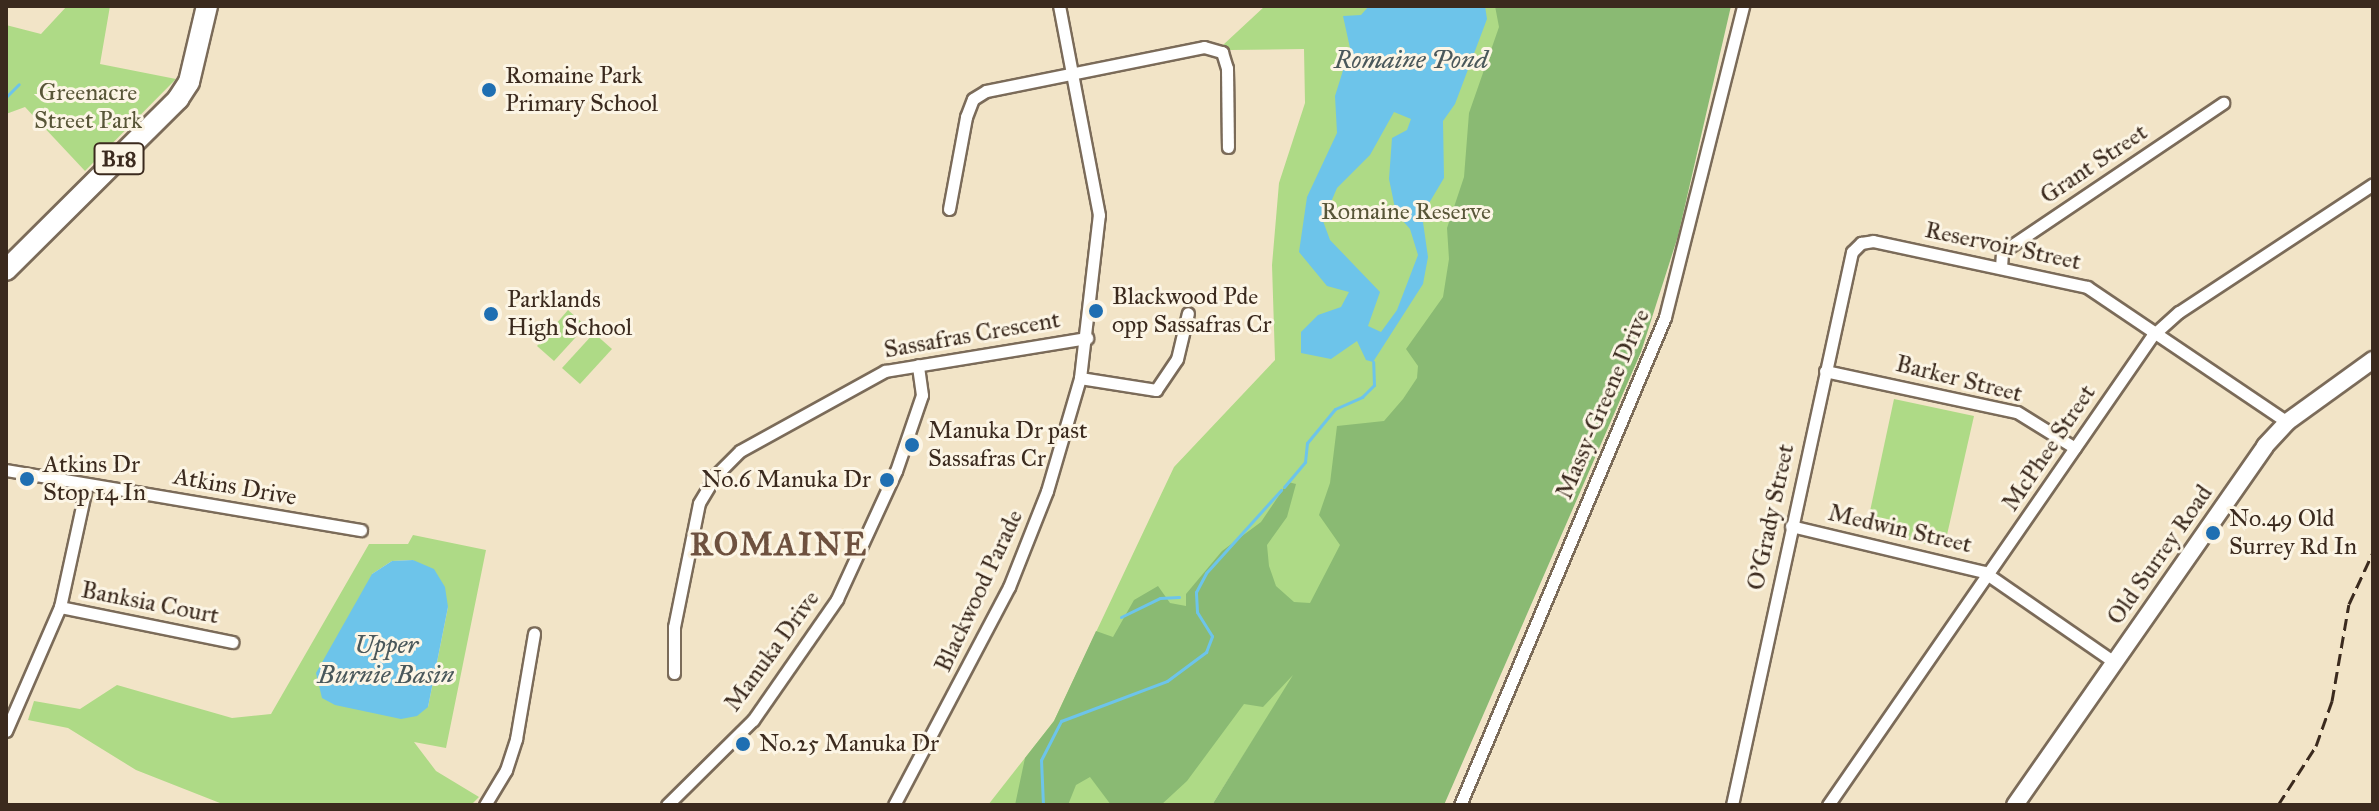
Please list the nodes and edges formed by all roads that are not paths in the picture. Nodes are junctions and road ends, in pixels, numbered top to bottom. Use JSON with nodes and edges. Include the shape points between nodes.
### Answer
{"nodes":[{"id":1,"x":207,"y":6,"type":"edge"},
{"id":2,"x":1059,"y":6,"type":"edge"},
{"id":3,"x":1743,"y":6,"type":"edge"},
{"id":4,"x":1072,"y":73,"type":"junction"},
{"id":5,"x":2223,"y":103,"type":"dead end"},
{"id":6,"x":1228,"y":147,"type":"dead end"},
{"id":7,"x":2373,"y":184,"type":"edge"},
{"id":8,"x":949,"y":209,"type":"dead end"},
{"id":9,"x":1861,"y":243,"type":"joint"},
{"id":10,"x":2001,"y":267,"type":"junction"},
{"id":11,"x":6,"y":270,"type":"edge"},
{"id":12,"x":1188,"y":313,"type":"dead end"},
{"id":13,"x":2156,"y":332,"type":"junction"},
{"id":14,"x":1087,"y":338,"type":"junction"},
{"id":15,"x":2373,"y":360,"type":"edge"},
{"id":16,"x":918,"y":365,"type":"junction"},
{"id":17,"x":1825,"y":371,"type":"junction"},
{"id":18,"x":1080,"y":378,"type":"junction"},
{"id":19,"x":2287,"y":422,"type":"junction"},
{"id":20,"x":2075,"y":448,"type":"junction"},
{"id":21,"x":6,"y":470,"type":"edge"},
{"id":22,"x":86,"y":488,"type":"junction"},
{"id":23,"x":1791,"y":526,"type":"junction"},
{"id":24,"x":361,"y":530,"type":"dead end"},
{"id":25,"x":1988,"y":574,"type":"junction"},
{"id":26,"x":60,"y":607,"type":"junction"},
{"id":27,"x":534,"y":634,"type":"dead end"},
{"id":28,"x":232,"y":642,"type":"dead end"},
{"id":29,"x":2114,"y":662,"type":"junction"},
{"id":30,"x":674,"y":673,"type":"dead end"},
{"id":31,"x":6,"y":731,"type":"edge"},
{"id":32,"x":485,"y":805,"type":"edge"},
{"id":33,"x":667,"y":805,"type":"edge"},
{"id":34,"x":894,"y":805,"type":"edge"},
{"id":35,"x":1460,"y":805,"type":"edge"},
{"id":36,"x":1732,"y":805,"type":"edge"},
{"id":37,"x":1828,"y":805,"type":"edge"},
{"id":38,"x":2015,"y":805,"type":"edge"}],
"edges":[{"from":1,"to":11,"type":"highway","number":"B18","via":[[199,52],[178,99]]},
{"from":2,"to":4,"type":"street","name":"Blackwood Parade"},
{"from":3,"to":35,"type":"street","name":"Massy-Greene Drive","via":[[1665,317]]},
{"from":4,"to":6,"type":"street","via":[[1204,47],[1222,52]]},
{"from":4,"to":8,"type":"street","via":[[986,91],[973,99]]},
{"from":4,"to":14,"type":"street","name":"Blackwood Parade","via":[[1099,215]]},
{"from":5,"to":10,"type":"street","name":"Grant Street","via":[[2002,252]]},
{"from":7,"to":13,"type":"street","name":"McPhee Street"},
{"from":9,"to":10,"type":"street","name":"Reservoir Street"},
{"from":9,"to":17,"type":"street","name":"O'Grady Street","via":[[1852,252]]},
{"from":10,"to":13,"type":"street","name":"Reservoir Street","via":[[2087,287]]},
{"from":12,"to":18,"type":"street","via":[[1177,359],[1156,390]]},
{"from":13,"to":19,"type":"street","name":"Reservoir Street"},
{"from":13,"to":20,"type":"street","name":"McPhee Street"},
{"from":14,"to":16,"type":"street","name":"Sassafras Crescent"},
{"from":14,"to":18,"type":"street","name":"Blackwood Parade"},
{"from":15,"to":19,"type":"main road","name":"Old Surrey Road"},
{"from":16,"to":30,"type":"street","name":"Sassafras Crescent","via":[[885,371],[850,389],[740,451],[716,475],[699,503],[686,564],[674,627]]},
{"from":16,"to":33,"type":"street","name":"Manuka Drive","via":[[922,395],[896,471],[837,599],[753,720]]},
{"from":17,"to":20,"type":"street","name":"Barker Street","via":[[2017,412]]},
{"from":17,"to":23,"type":"street","name":"O'Grady Street"},
{"from":18,"to":34,"type":"street","name":"Blackwood Parade","via":[[1047,491],[1009,587]]},
{"from":19,"to":29,"type":"main road","name":"Old Surrey Road","via":[[2246,472]]},
{"from":20,"to":25,"type":"street","name":"McPhee Street"},
{"from":21,"to":22,"type":"street","name":"Atkins Drive"},
{"from":22,"to":24,"type":"street","name":"Atkins Drive"},
{"from":22,"to":26,"type":"street"},
{"from":23,"to":25,"type":"street","name":"Medwin Street","via":[[1964,564]]},
{"from":23,"to":36,"type":"street","name":"O'Grady Street"},
{"from":25,"to":29,"type":"street","name":"Medwin Street"},
{"from":25,"to":37,"type":"street","name":"McPhee Street"},
{"from":26,"to":28,"type":"street","name":"Banksia Court"},
{"from":26,"to":31,"type":"street"},
{"from":27,"to":32,"type":"street","via":[[516,739],[506,770]]},
{"from":29,"to":38,"type":"main road","name":"Old Surrey Road"}]}
